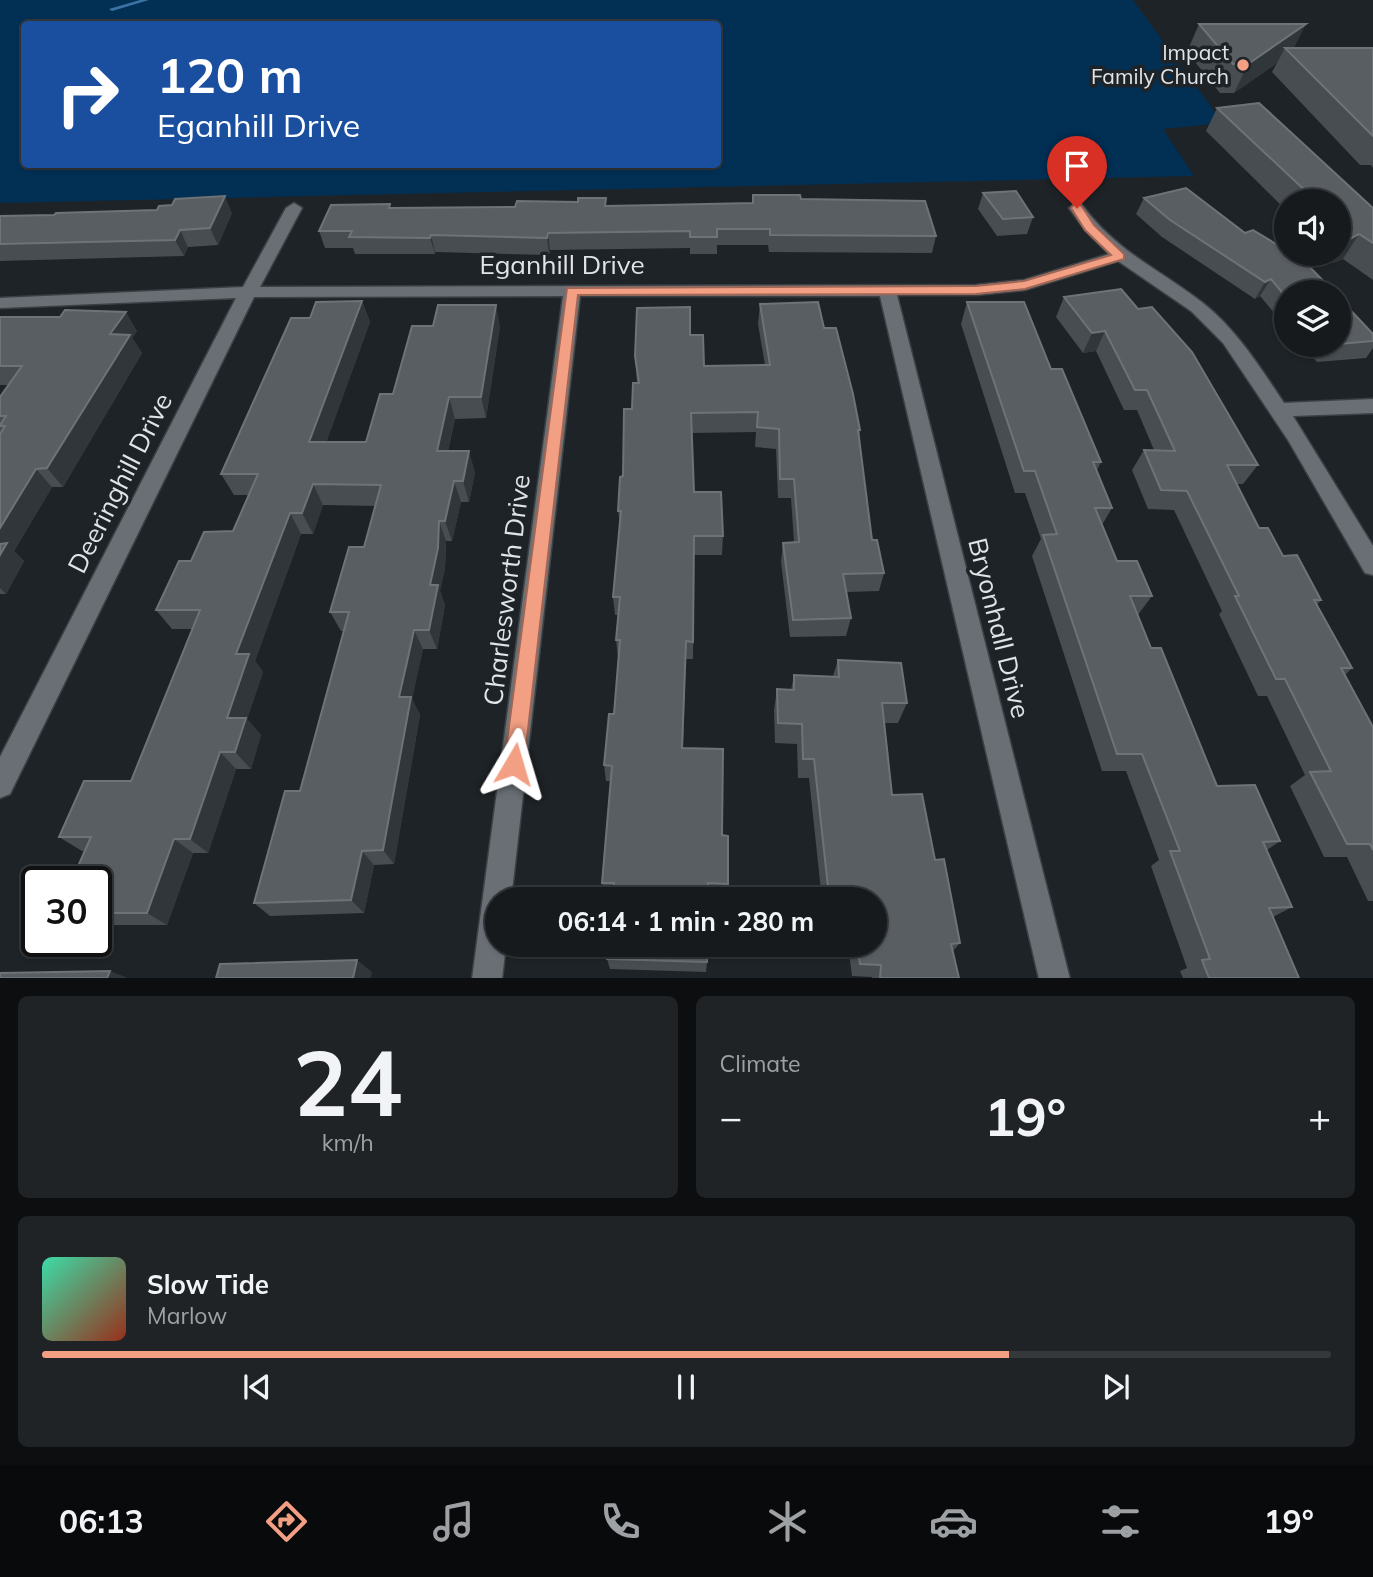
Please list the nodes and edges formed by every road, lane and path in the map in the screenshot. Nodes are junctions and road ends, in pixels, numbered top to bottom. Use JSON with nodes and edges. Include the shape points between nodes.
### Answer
{"nodes":[{"id":1,"x":294,"y":208,"type":"dead end"},
{"id":2,"x":1077,"y":208,"type":"dead end"},
{"id":3,"x":1119,"y":256,"type":"junction"},
{"id":4,"x":887,"y":290,"type":"junction"},
{"id":5,"x":572,"y":291,"type":"junction"},
{"id":6,"x":249,"y":292,"type":"junction"},
{"id":7,"x":0,"y":303,"type":"edge"},
{"id":8,"x":1373,"y":406,"type":"edge"},
{"id":9,"x":1279,"y":410,"type":"junction"},
{"id":10,"x":1373,"y":566,"type":"edge"},
{"id":11,"x":0,"y":785,"type":"edge"},
{"id":12,"x":487,"y":978,"type":"edge"},
{"id":13,"x":1055,"y":978,"type":"edge"}],
"edges":[{"from":1,"to":6,"type":"street","name":"Deeringhill Drive"},
{"from":2,"to":3,"type":"street","via":[[1089,228]]},
{"from":3,"to":4,"type":"street","name":"Eganhill Drive","via":[[1003,289]]},
{"from":3,"to":9,"type":"street","via":[[1216,323]]},
{"from":4,"to":5,"type":"street","name":"Eganhill Drive"},
{"from":4,"to":13,"type":"street","name":"Bryonhall Drive"},
{"from":5,"to":6,"type":"street","name":"Eganhill Drive"},
{"from":5,"to":12,"type":"street","name":"Charlesworth Drive"},
{"from":6,"to":7,"type":"street","name":"Eganhill Drive"},
{"from":6,"to":11,"type":"street","name":"Deeringhill Drive"},
{"from":8,"to":9,"type":"street"},
{"from":9,"to":10,"type":"street"}]}
